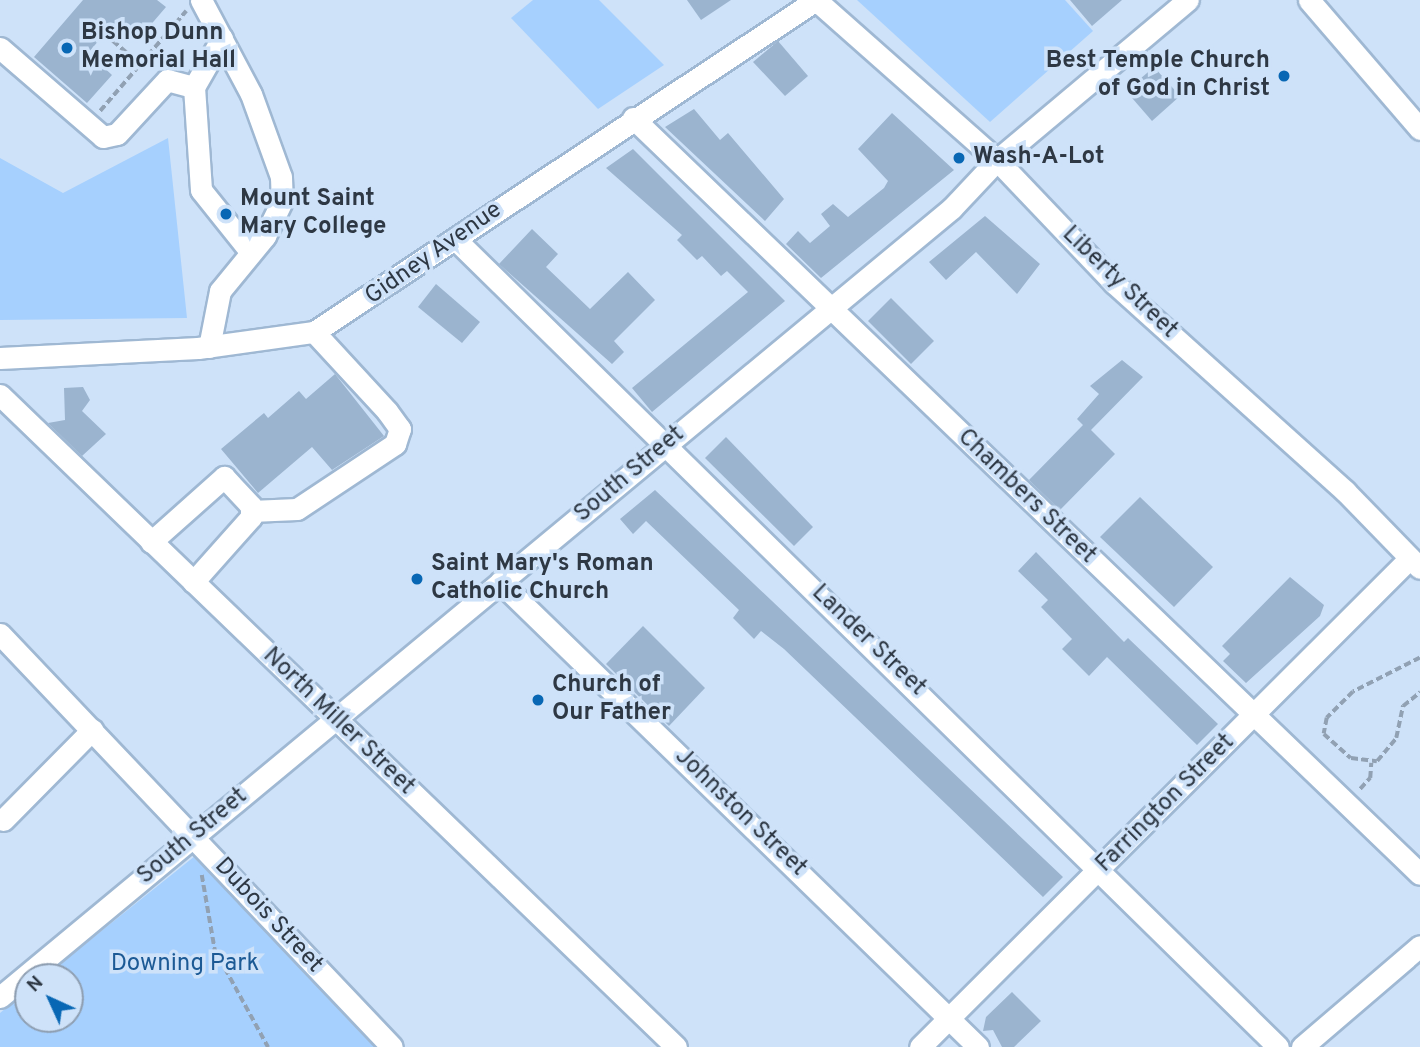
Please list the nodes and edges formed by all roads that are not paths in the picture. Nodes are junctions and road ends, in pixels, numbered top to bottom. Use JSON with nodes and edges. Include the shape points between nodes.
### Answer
{"nodes":[{"id":1,"x":816,"y":0,"type":"edge"},
{"id":2,"x":1188,"y":0,"type":"edge"},
{"id":3,"x":1309,"y":0,"type":"edge"},
{"id":4,"x":196,"y":2,"type":"edge"},
{"id":5,"x":222,"y":38,"type":"junction"},
{"id":6,"x":0,"y":48,"type":"edge"},
{"id":7,"x":194,"y":87,"type":"junction"},
{"id":8,"x":633,"y":118,"type":"junction"},
{"id":9,"x":1420,"y":129,"type":"edge"},
{"id":10,"x":997,"y":160,"type":"junction"},
{"id":11,"x":455,"y":239,"type":"junction"},
{"id":12,"x":249,"y":250,"type":"junction"},
{"id":13,"x":830,"y":307,"type":"junction"},
{"id":14,"x":314,"y":332,"type":"junction"},
{"id":15,"x":209,"y":347,"type":"junction"},
{"id":16,"x":0,"y":358,"type":"edge"},
{"id":17,"x":0,"y":395,"type":"edge"},
{"id":18,"x":667,"y":445,"type":"junction"},
{"id":19,"x":251,"y":511,"type":"junction"},
{"id":20,"x":151,"y":542,"type":"junction"},
{"id":21,"x":1415,"y":563,"type":"edge"},
{"id":22,"x":193,"y":582,"type":"junction"},
{"id":23,"x":500,"y":582,"type":"junction"},
{"id":24,"x":0,"y":634,"type":"edge"},
{"id":25,"x":1255,"y":715,"type":"junction"},
{"id":26,"x":335,"y":720,"type":"junction"},
{"id":27,"x":92,"y":730,"type":"junction"},
{"id":28,"x":3,"y":820,"type":"dead end"},
{"id":29,"x":194,"y":836,"type":"junction"},
{"id":30,"x":1101,"y":868,"type":"junction"},
{"id":31,"x":1420,"y":874,"type":"edge"},
{"id":32,"x":1420,"y":946,"type":"edge"},
{"id":33,"x":4,"y":986,"type":"edge"},
{"id":34,"x":948,"y":1018,"type":"junction"},
{"id":35,"x":392,"y":1047,"type":"edge"},
{"id":36,"x":677,"y":1047,"type":"edge"},
{"id":37,"x":920,"y":1047,"type":"edge"},
{"id":38,"x":978,"y":1047,"type":"edge"},
{"id":39,"x":1278,"y":1047,"type":"edge"},
{"id":40,"x":1302,"y":1047,"type":"edge"}],
"edges":[{"from":1,"to":8,"type":"street","name":"Gidney Avenue"},
{"from":1,"to":10,"type":"street","name":"Liberty Street"},
{"from":2,"to":10,"type":"street","name":"South Street"},
{"from":3,"to":9,"type":"street"},
{"from":4,"to":5,"type":"street"},
{"from":5,"to":7,"type":"street"},
{"from":5,"to":12,"type":"street","via":[[281,177],[282,201],[265,236]]},
{"from":6,"to":7,"type":"street","via":[[103,137],[117,134],[167,80]]},
{"from":7,"to":12,"type":"street","via":[[201,190]]},
{"from":8,"to":11,"type":"street","name":"Gidney Avenue"},
{"from":8,"to":13,"type":"street","name":"Chambers Street"},
{"from":10,"to":13,"type":"street","name":"South Street","via":[[952,208]]},
{"from":10,"to":21,"type":"street","name":"Liberty Street","via":[[1114,283]]},
{"from":11,"to":14,"type":"street","name":"Gidney Avenue"},
{"from":11,"to":18,"type":"street","name":"Lander Street"},
{"from":12,"to":15,"type":"street","via":[[220,290]]},
{"from":13,"to":18,"type":"street","name":"South Street"},
{"from":13,"to":25,"type":"street","name":"Chambers Street"},
{"from":14,"to":15,"type":"street","name":"Gidney Avenue"},
{"from":14,"to":19,"type":"street","via":[[387,411],[400,429],[395,444],[297,509]]},
{"from":15,"to":16,"type":"street","name":"Gidney Avenue"},
{"from":17,"to":20,"type":"street","name":"North Miller Street"},
{"from":18,"to":23,"type":"street","name":"South Street"},
{"from":18,"to":30,"type":"street","name":"Lander Street"},
{"from":19,"to":20,"type":"street","via":[[224,477]]},
{"from":19,"to":22,"type":"street"},
{"from":20,"to":22,"type":"street","name":"North Miller Street"},
{"from":21,"to":25,"type":"street","name":"Farrington Street"},
{"from":22,"to":26,"type":"street","name":"North Miller Street"},
{"from":23,"to":26,"type":"street","name":"South Street"},
{"from":23,"to":34,"type":"street","name":"Johnston Street"},
{"from":24,"to":27,"type":"street","name":"Dubois Street"},
{"from":25,"to":30,"type":"street","name":"Farrington Street"},
{"from":25,"to":31,"type":"street","name":"Chambers Street"},
{"from":26,"to":29,"type":"street","name":"South Street"},
{"from":26,"to":36,"type":"street","name":"North Miller Street"},
{"from":27,"to":28,"type":"street"},
{"from":27,"to":29,"type":"street","name":"Dubois Street"},
{"from":29,"to":33,"type":"street","name":"South Street"},
{"from":29,"to":35,"type":"street","name":"Dubois Street"},
{"from":30,"to":34,"type":"street","name":"Farrington Street"},
{"from":30,"to":39,"type":"street","name":"Lander Street"},
{"from":32,"to":40,"type":"street"},
{"from":34,"to":37,"type":"street","name":"Farrington Street"},
{"from":34,"to":38,"type":"street","name":"Johnston Street"}]}
